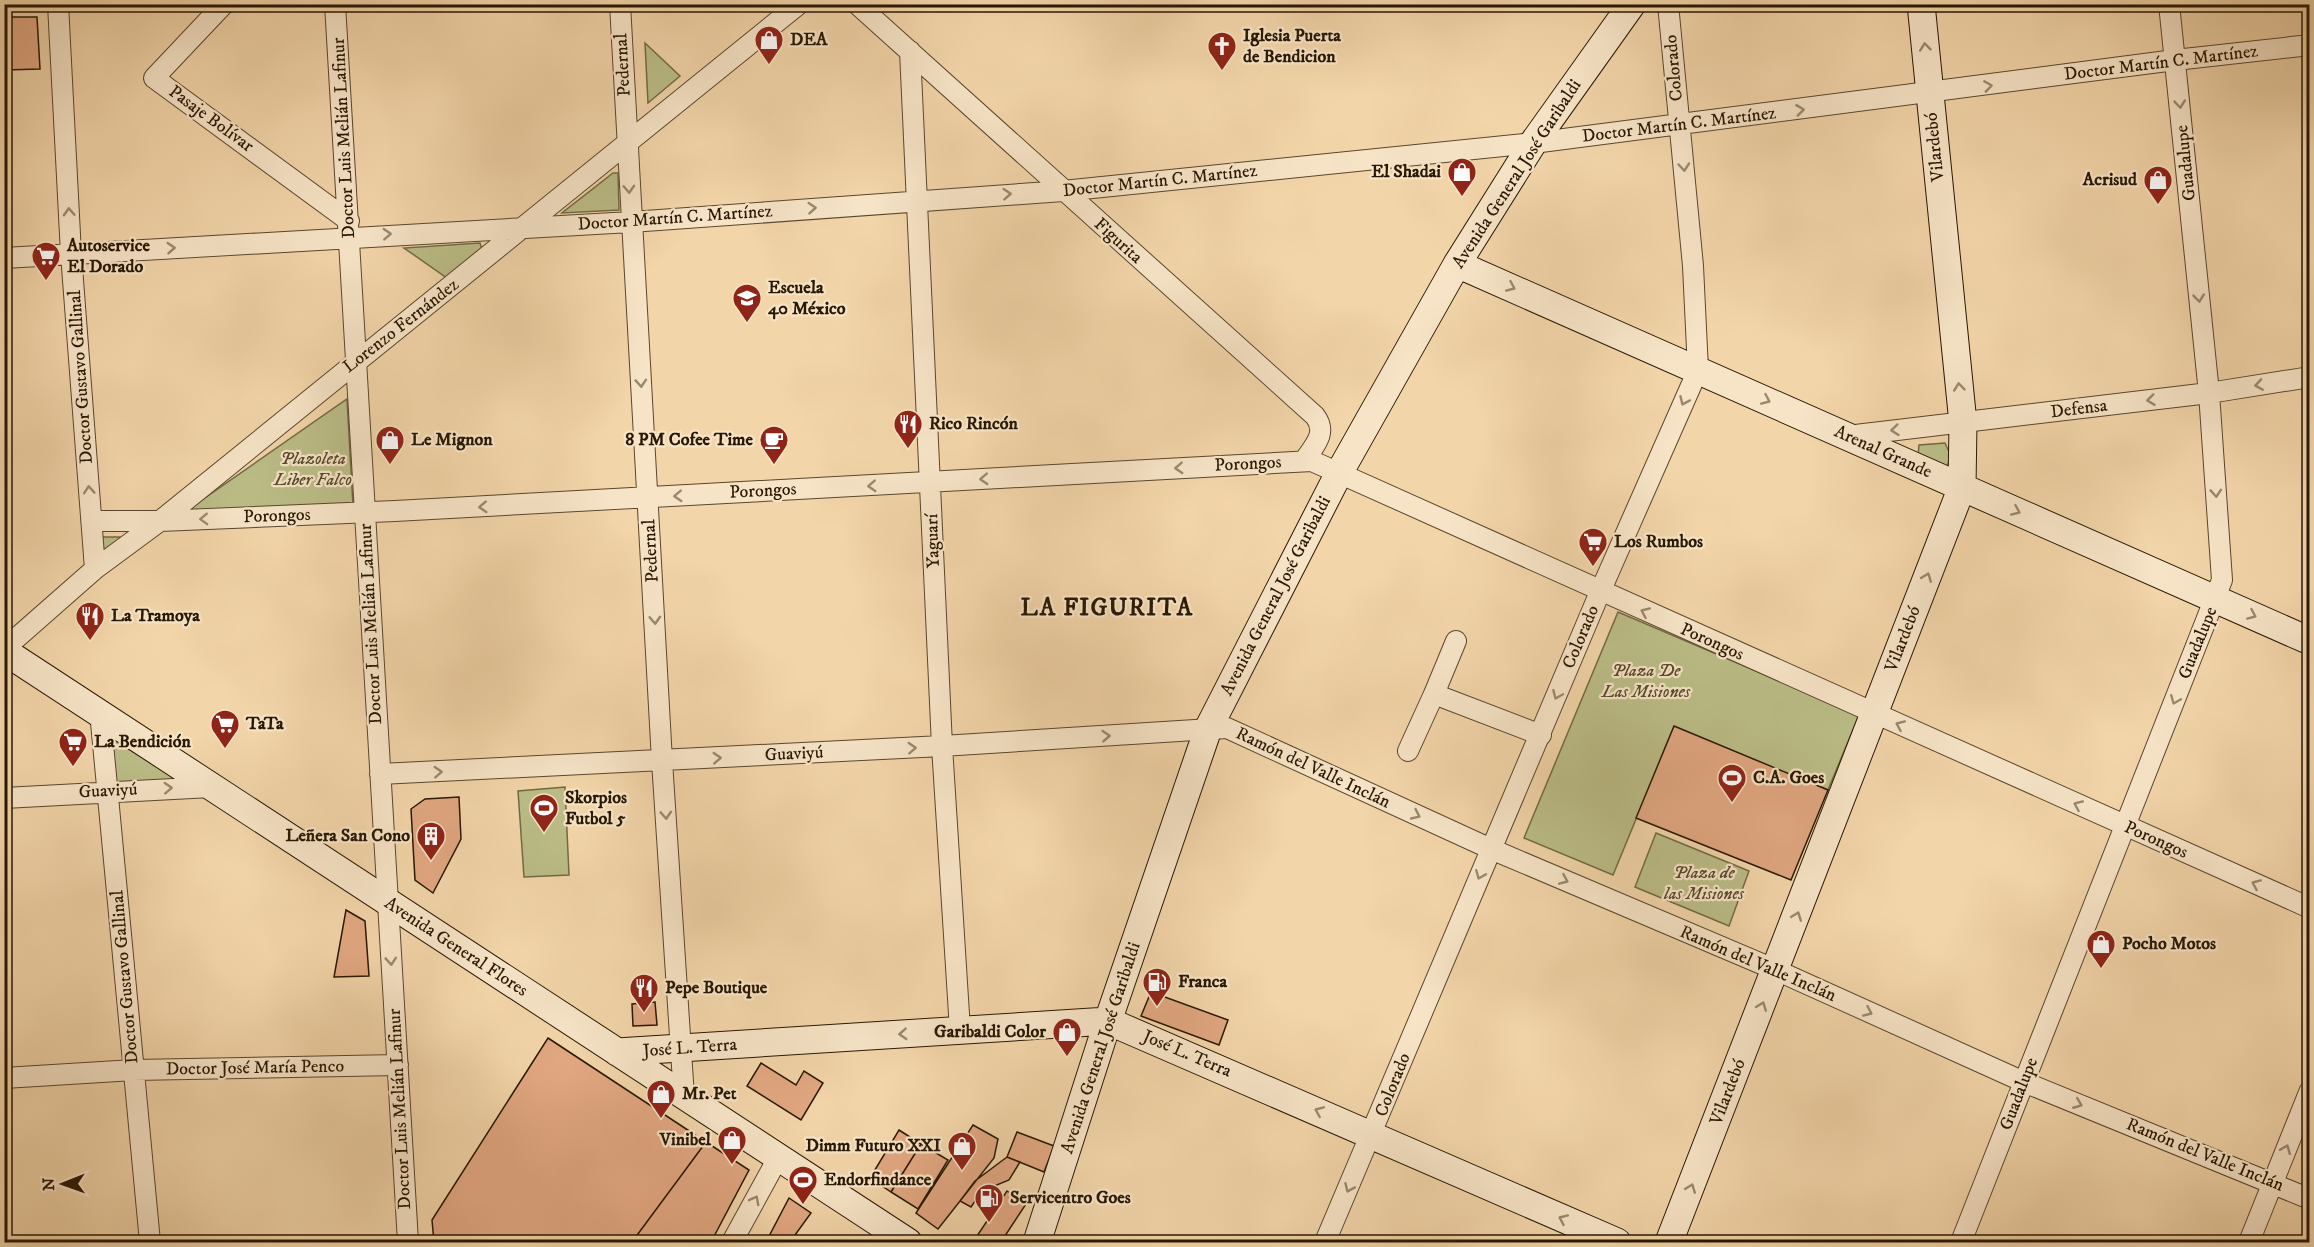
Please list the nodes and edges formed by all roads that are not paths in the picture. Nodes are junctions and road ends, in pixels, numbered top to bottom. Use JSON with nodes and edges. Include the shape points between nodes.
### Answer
{"nodes":[{"id":1,"x":58,"y":4,"type":"edge"},
{"id":2,"x":224,"y":4,"type":"edge"},
{"id":3,"x":335,"y":4,"type":"edge"},
{"id":4,"x":620,"y":4,"type":"edge"},
{"id":5,"x":798,"y":4,"type":"edge"},
{"id":6,"x":857,"y":4,"type":"edge"},
{"id":7,"x":1632,"y":4,"type":"edge"},
{"id":8,"x":1668,"y":4,"type":"edge"},
{"id":9,"x":1921,"y":4,"type":"edge"},
{"id":10,"x":2169,"y":4,"type":"edge"},
{"id":11,"x":2310,"y":45,"type":"edge"},
{"id":12,"x":910,"y":51,"type":"junction"},
{"id":13,"x":2175,"y":60,"type":"junction"},
{"id":14,"x":1930,"y":94,"type":"junction"},
{"id":15,"x":1680,"y":125,"type":"junction"},
{"id":16,"x":1533,"y":143,"type":"junction"},
{"id":17,"x":627,"y":144,"type":"junction"},
{"id":18,"x":1063,"y":191,"type":"junction"},
{"id":19,"x":916,"y":200,"type":"junction"},
{"id":20,"x":631,"y":222,"type":"junction"},
{"id":21,"x":525,"y":227,"type":"junction"},
{"id":22,"x":349,"y":229,"type":"junction"},
{"id":23,"x":71,"y":254,"type":"junction"},
{"id":24,"x":4,"y":258,"type":"edge"},
{"id":25,"x":1457,"y":264,"type":"junction"},
{"id":26,"x":355,"y":361,"type":"junction"},
{"id":27,"x":1698,"y":370,"type":"junction"},
{"id":28,"x":2310,"y":377,"type":"edge"},
{"id":29,"x":2209,"y":393,"type":"junction"},
{"id":30,"x":1963,"y":423,"type":"junction"},
{"id":31,"x":1847,"y":436,"type":"junction"},
{"id":32,"x":1304,"y":461,"type":"junction"},
{"id":33,"x":1338,"y":475,"type":"junction"},
{"id":34,"x":931,"y":482,"type":"junction"},
{"id":35,"x":1962,"y":487,"type":"junction"},
{"id":36,"x":648,"y":498,"type":"junction"},
{"id":37,"x":365,"y":512,"type":"junction"},
{"id":38,"x":92,"y":521,"type":"junction"},
{"id":39,"x":160,"y":521,"type":"junction"},
{"id":40,"x":96,"y":569,"type":"junction"},
{"id":41,"x":1600,"y":592,"type":"junction"},
{"id":42,"x":2216,"y":599,"type":"junction"},
{"id":43,"x":1455,"y":641,"type":"dead end"},
{"id":44,"x":2310,"y":641,"type":"edge"},
{"id":45,"x":4,"y":650,"type":"edge"},
{"id":46,"x":1434,"y":694,"type":"junction"},
{"id":47,"x":100,"y":712,"type":"junction"},
{"id":48,"x":1874,"y":713,"type":"junction"},
{"id":49,"x":1208,"y":729,"type":"junction"},
{"id":50,"x":1540,"y":735,"type":"junction"},
{"id":51,"x":942,"y":746,"type":"junction"},
{"id":52,"x":1408,"y":751,"type":"dead end"},
{"id":53,"x":662,"y":761,"type":"junction"},
{"id":54,"x":380,"y":774,"type":"junction"},
{"id":55,"x":211,"y":787,"type":"junction"},
{"id":56,"x":108,"y":791,"type":"junction"},
{"id":57,"x":4,"y":798,"type":"edge"},
{"id":58,"x":2123,"y":825,"type":"junction"},
{"id":59,"x":1491,"y":849,"type":"junction"},
{"id":60,"x":387,"y":902,"type":"junction"},
{"id":61,"x":2310,"y":908,"type":"edge"},
{"id":62,"x":1776,"y":970,"type":"junction"},
{"id":63,"x":1108,"y":1021,"type":"junction"},
{"id":64,"x":960,"y":1030,"type":"junction"},
{"id":65,"x":680,"y":1049,"type":"junction"},
{"id":66,"x":617,"y":1052,"type":"junction"},
{"id":67,"x":398,"y":1065,"type":"junction"},
{"id":68,"x":134,"y":1070,"type":"junction"},
{"id":69,"x":4,"y":1078,"type":"edge"},
{"id":70,"x":2024,"y":1082,"type":"junction"},
{"id":71,"x":2310,"y":1090,"type":"edge"},
{"id":72,"x":684,"y":1097,"type":"junction"},
{"id":73,"x":1373,"y":1134,"type":"junction"},
{"id":74,"x":778,"y":1158,"type":"junction"},
{"id":75,"x":2272,"y":1182,"type":"junction"},
{"id":76,"x":2310,"y":1199,"type":"edge"},
{"id":77,"x":150,"y":1242,"type":"edge"},
{"id":78,"x":408,"y":1242,"type":"edge"},
{"id":79,"x":732,"y":1242,"type":"edge"},
{"id":80,"x":908,"y":1242,"type":"edge"},
{"id":81,"x":1037,"y":1242,"type":"edge"},
{"id":82,"x":1325,"y":1242,"type":"edge"},
{"id":83,"x":1617,"y":1242,"type":"edge"},
{"id":84,"x":1669,"y":1242,"type":"edge"},
{"id":85,"x":1961,"y":1242,"type":"edge"},
{"id":86,"x":2249,"y":1242,"type":"edge"}],
"edges":[{"from":23,"to":1,"type":"street","name":"Doctor Gustavo Gallinal","one_way":true},
{"from":2,"to":22,"type":"street","name":"Pasaje Bolívar","via":[[154,78]]},
{"from":3,"to":22,"type":"street","name":"Doctor Luis Melián Lafinur"},
{"from":4,"to":17,"type":"street","name":"Pedernal"},
{"from":5,"to":17,"type":"street","name":"Lorenzo Fernández"},
{"from":6,"to":12,"type":"street","name":"Figurita"},
{"from":7,"to":16,"type":"street","name":"Avenida General José Garibaldi"},
{"from":8,"to":15,"type":"street","name":"Colorado"},
{"from":14,"to":9,"type":"street","name":"Vilardebó","one_way":true},
{"from":10,"to":13,"type":"street","name":"Guadalupe"},
{"from":11,"to":13,"type":"street","name":"Doctor Martín C. Martínez"},
{"from":12,"to":18,"type":"street","name":"Figurita"},
{"from":12,"to":19,"type":"street","name":"Yaguarí"},
{"from":14,"to":13,"type":"street","name":"Doctor Martín C. Martínez","one_way":true},
{"from":13,"to":29,"type":"street","name":"Guadalupe","one_way":true},
{"from":15,"to":14,"type":"street","name":"Doctor Martín C. Martínez","one_way":true},
{"from":30,"to":14,"type":"street","name":"Vilardebó","one_way":true},
{"from":15,"to":16,"type":"street","name":"Doctor Martín C. Martínez"},
{"from":15,"to":27,"type":"street","name":"Colorado","one_way":true},
{"from":16,"to":18,"type":"street","name":"Doctor Martín C. Martínez"},
{"from":16,"to":25,"type":"street","name":"Avenida General José Garibaldi"},
{"from":17,"to":20,"type":"street","name":"Pedernal","one_way":true},
{"from":17,"to":21,"type":"street","name":"Lorenzo Fernández"},
{"from":19,"to":18,"type":"street","name":"Doctor Martín C. Martínez","one_way":true},
{"from":18,"to":32,"type":"street","name":"Figurita","via":[[1315,416],[1321,431]]},
{"from":20,"to":19,"type":"street","name":"Doctor Martín C. Martínez","one_way":true},
{"from":19,"to":34,"type":"street","name":"Yaguarí"},
{"from":20,"to":21,"type":"street","name":"Doctor Martín C. Martínez"},
{"from":20,"to":36,"type":"street","name":"Pedernal","one_way":true},
{"from":22,"to":21,"type":"street","name":"Doctor Martín C. Martínez","one_way":true},
{"from":21,"to":26,"type":"street","name":"Lorenzo Fernández"},
{"from":23,"to":22,"type":"street","name":"Doctor Martín C. Martínez","one_way":true},
{"from":22,"to":26,"type":"street","name":"Doctor Luis Melián Lafinur"},
{"from":23,"to":24,"type":"street","name":"Doctor Martín C. Martínez"},
{"from":38,"to":23,"type":"street","name":"Doctor Gustavo Gallinal","one_way":true},
{"from":25,"to":27,"type":"street","name":"Arenal Grande","one_way":true},
{"from":25,"to":33,"type":"street","name":"Avenida General José Garibaldi"},
{"from":26,"to":37,"type":"street","name":"Doctor Luis Melián Lafinur"},
{"from":26,"to":39,"type":"street","name":"Lorenzo Fernández"},
{"from":27,"to":31,"type":"street","name":"Arenal Grande","one_way":true},
{"from":27,"to":41,"type":"street","name":"Colorado","one_way":true},
{"from":28,"to":29,"type":"street","name":"Defensa","one_way":true},
{"from":29,"to":30,"type":"street","name":"Defensa","one_way":true},
{"from":29,"to":42,"type":"street","name":"Guadalupe","one_way":true,"via":[[2222,580]]},
{"from":30,"to":31,"type":"street","name":"Defensa","one_way":true},
{"from":30,"to":35,"type":"street","name":"Vilardebó"},
{"from":31,"to":35,"type":"street","name":"Arenal Grande"},
{"from":32,"to":33,"type":"street","name":"Porongos","via":[[1324,465]]},
{"from":32,"to":34,"type":"street","name":"Porongos","one_way":true},
{"from":33,"to":41,"type":"street","name":"Porongos"},
{"from":33,"to":49,"type":"street","name":"Avenida General José Garibaldi"},
{"from":34,"to":36,"type":"street","name":"Porongos","one_way":true},
{"from":34,"to":51,"type":"street","name":"Yaguarí"},
{"from":35,"to":42,"type":"street","name":"Arenal Grande","one_way":true},
{"from":48,"to":35,"type":"street","name":"Vilardebó","one_way":true},
{"from":36,"to":37,"type":"street","name":"Porongos","one_way":true},
{"from":36,"to":53,"type":"street","name":"Pedernal","one_way":true},
{"from":37,"to":39,"type":"street","name":"Porongos","one_way":true},
{"from":37,"to":54,"type":"street","name":"Doctor Luis Melián Lafinur"},
{"from":38,"to":39,"type":"street","name":"Porongos"},
{"from":38,"to":40,"type":"street","name":"Doctor Gustavo Gallinal"},
{"from":39,"to":40,"type":"street","name":"Lorenzo Fernández"},
{"from":40,"to":45,"type":"street","name":"Lorenzo Fernández"},
{"from":48,"to":41,"type":"street","name":"Porongos","one_way":true},
{"from":41,"to":50,"type":"street","name":"Colorado","one_way":true},
{"from":42,"to":44,"type":"street","name":"Arenal Grande","one_way":true},
{"from":42,"to":58,"type":"street","name":"Guadalupe","one_way":true},
{"from":43,"to":46,"type":"street"},
{"from":45,"to":47,"type":"street","name":"Avenida General Flores"},
{"from":46,"to":50,"type":"street"},
{"from":46,"to":52,"type":"street"},
{"from":47,"to":55,"type":"street","name":"Avenida General Flores"},
{"from":47,"to":56,"type":"street","name":"Doctor Gustavo Gallinal"},
{"from":58,"to":48,"type":"street","name":"Porongos","one_way":true},
{"from":62,"to":48,"type":"street","name":"Vilardebó","one_way":true},
{"from":51,"to":49,"type":"street","name":"Guaviyú","one_way":true},
{"from":49,"to":59,"type":"street","name":"Ramón del Valle Inclán","one_way":true,"via":[[1227,728]]},
{"from":49,"to":63,"type":"street","name":"Avenida General José Garibaldi"},
{"from":50,"to":59,"type":"street","name":"Colorado"},
{"from":53,"to":51,"type":"street","name":"Guaviyú","one_way":true},
{"from":51,"to":64,"type":"street","name":"Yaguarí"},
{"from":54,"to":53,"type":"street","name":"Guaviyú","one_way":true},
{"from":53,"to":65,"type":"street","name":"Pedernal","one_way":true},
{"from":54,"to":60,"type":"street","name":"Doctor Luis Melián Lafinur"},
{"from":56,"to":55,"type":"street","name":"Guaviyú","one_way":true},
{"from":55,"to":60,"type":"street","name":"Avenida General Flores"},
{"from":56,"to":57,"type":"street","name":"Guaviyú"},
{"from":56,"to":68,"type":"street","name":"Doctor Gustavo Gallinal"},
{"from":61,"to":58,"type":"street","name":"Porongos","one_way":true},
{"from":58,"to":70,"type":"street","name":"Guadalupe"},
{"from":59,"to":62,"type":"street","name":"Ramón del Valle Inclán","one_way":true},
{"from":59,"to":73,"type":"street","name":"Colorado","one_way":true},
{"from":60,"to":66,"type":"street","name":"Avenida General Flores"},
{"from":60,"to":67,"type":"street","name":"Doctor Luis Melián Lafinur","one_way":true},
{"from":62,"to":70,"type":"street","name":"Ramón del Valle Inclán","one_way":true},
{"from":84,"to":62,"type":"street","name":"Vilardebó","one_way":true},
{"from":63,"to":64,"type":"street","name":"José L. Terra"},
{"from":73,"to":63,"type":"street","name":"José L. Terra","one_way":true},
{"from":63,"to":81,"type":"street","name":"Avenida General José Garibaldi"},
{"from":64,"to":65,"type":"street","name":"José L. Terra","one_way":true},
{"from":65,"to":66,"type":"street","name":"José L. Terra"},
{"from":65,"to":72,"type":"street","name":"Pedernal"},
{"from":66,"to":72,"type":"street","name":"Avenida General Flores"},
{"from":67,"to":68,"type":"street","name":"Doctor José María Penco"},
{"from":67,"to":78,"type":"street","name":"Doctor Luis Melián Lafinur"},
{"from":68,"to":69,"type":"street","name":"Doctor José María Penco"},
{"from":68,"to":77,"type":"street","name":"Doctor Gustavo Gallinal"},
{"from":70,"to":75,"type":"street","name":"Ramón del Valle Inclán","one_way":true},
{"from":70,"to":85,"type":"street","name":"Guadalupe"},
{"from":75,"to":71,"type":"street","one_way":true},
{"from":72,"to":74,"type":"street","name":"Avenida General Flores"},
{"from":73,"to":82,"type":"street","name":"Colorado","one_way":true},
{"from":83,"to":73,"type":"street","name":"José L. Terra","one_way":true},
{"from":79,"to":74,"type":"street","one_way":true},
{"from":74,"to":80,"type":"street","name":"Avenida General Flores"},
{"from":75,"to":76,"type":"street","name":"Ramón del Valle Inclán"},
{"from":75,"to":86,"type":"street"}]}
